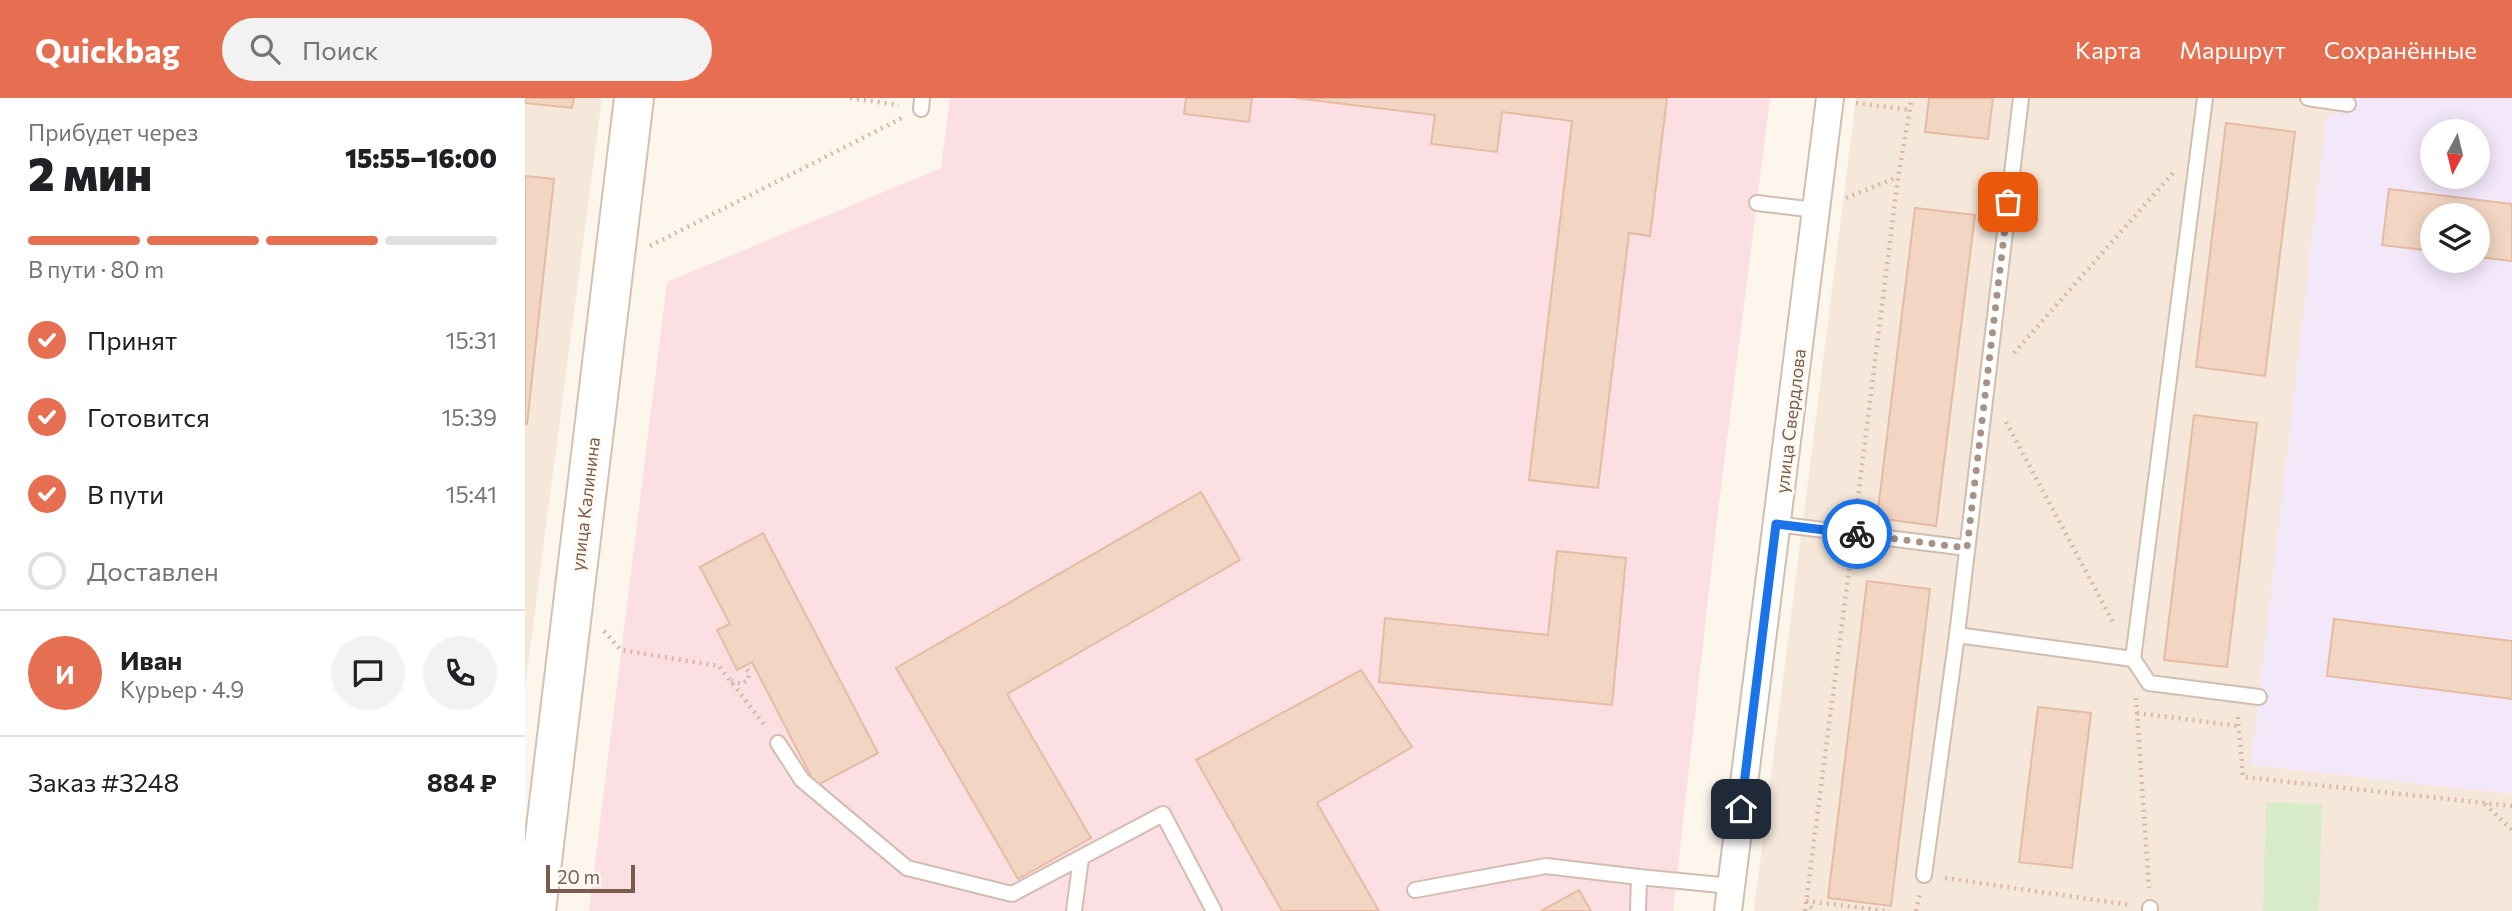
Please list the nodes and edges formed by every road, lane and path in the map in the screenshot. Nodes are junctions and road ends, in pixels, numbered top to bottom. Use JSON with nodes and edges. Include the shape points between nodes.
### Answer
{"nodes":[{"id":1,"x":634,"y":98,"type":"edge"},
{"id":2,"x":850,"y":98,"type":"edge"},
{"id":3,"x":1912,"y":98,"type":"edge"},
{"id":4,"x":2021,"y":98,"type":"edge"},
{"id":5,"x":2205,"y":98,"type":"edge"},
{"id":6,"x":2308,"y":98,"type":"edge"},
{"id":7,"x":1830,"y":99,"type":"edge"},
{"id":8,"x":921,"y":103,"type":"edge"},
{"id":9,"x":2348,"y":104,"type":"dead end"},
{"id":10,"x":1910,"y":110,"type":"junction"},
{"id":11,"x":2199,"y":144,"type":"junction"},
{"id":12,"x":1898,"y":177,"type":"junction"},
{"id":13,"x":1757,"y":203,"type":"dead end"},
{"id":14,"x":1816,"y":210,"type":"junction"},
{"id":15,"x":613,"y":268,"type":"junction"},
{"id":16,"x":1985,"y":385,"type":"junction"},
{"id":17,"x":1776,"y":524,"type":"junction"},
{"id":18,"x":1853,"y":534,"type":"junction"},
{"id":19,"x":1967,"y":548,"type":"junction"},
{"id":20,"x":571,"y":622,"type":"junction"},
{"id":21,"x":1957,"y":635,"type":"junction"},
{"id":22,"x":2133,"y":659,"type":"junction"},
{"id":23,"x":744,"y":666,"type":"dead end"},
{"id":24,"x":730,"y":681,"type":"junction"},
{"id":25,"x":2235,"y":694,"type":"junction"},
{"id":26,"x":2259,"y":697,"type":"dead end"},
{"id":27,"x":2137,"y":713,"type":"junction"},
{"id":28,"x":2239,"y":726,"type":"junction"},
{"id":29,"x":778,"y":743,"type":"joint"},
{"id":30,"x":2484,"y":803,"type":"junction"},
{"id":31,"x":2512,"y":806,"type":"edge"},
{"id":32,"x":2512,"y":830,"type":"edge"},
{"id":33,"x":1081,"y":858,"type":"junction"},
{"id":34,"x":1924,"y":875,"type":"junction"},
{"id":35,"x":1639,"y":877,"type":"junction"},
{"id":36,"x":1415,"y":890,"type":"dead end"},
{"id":37,"x":1729,"y":899,"type":"edge"},
{"id":38,"x":1806,"y":901,"type":"junction"},
{"id":39,"x":2150,"y":910,"type":"edge"},
{"id":40,"x":536,"y":911,"type":"edge"},
{"id":41,"x":1075,"y":911,"type":"edge"},
{"id":42,"x":1214,"y":911,"type":"edge"},
{"id":43,"x":1638,"y":911,"type":"edge"},
{"id":44,"x":1805,"y":911,"type":"edge"},
{"id":45,"x":1814,"y":911,"type":"edge"},
{"id":46,"x":1887,"y":911,"type":"edge"},
{"id":47,"x":1916,"y":911,"type":"edge"}],
"edges":[{"from":1,"to":15,"type":"street","name":"улица Калинина"},
{"from":2,"to":8,"type":"path"},
{"from":3,"to":10,"type":"path"},
{"from":4,"to":16,"type":"lane"},
{"from":5,"to":11,"type":"lane"},
{"from":6,"to":9,"type":"lane"},
{"from":7,"to":10,"type":"path"},
{"from":7,"to":14,"type":"street","name":"улица Свердлова"},
{"from":8,"to":15,"type":"path"},
{"from":10,"to":12,"type":"path"},
{"from":11,"to":16,"type":"path"},
{"from":11,"to":22,"type":"lane"},
{"from":12,"to":14,"type":"path"},
{"from":12,"to":18,"type":"path"},
{"from":13,"to":14,"type":"lane"},
{"from":14,"to":17,"type":"street","name":"улица Свердлова"},
{"from":15,"to":20,"type":"street","name":"улица Калинина"},
{"from":16,"to":19,"type":"lane"},
{"from":16,"to":22,"type":"path"},
{"from":17,"to":18,"type":"lane"},
{"from":17,"to":37,"type":"street","name":"улица Свердлова"},
{"from":18,"to":19,"type":"lane"},
{"from":18,"to":38,"type":"path"},
{"from":19,"to":21,"type":"lane"},
{"from":20,"to":24,"type":"path","via":[[600,627],[621,650],[719,666]]},
{"from":20,"to":40,"type":"street","name":"улица Калинина"},
{"from":21,"to":22,"type":"lane"},
{"from":21,"to":34,"type":"lane"},
{"from":22,"to":25,"type":"lane","via":[[2150,683]]},
{"from":22,"to":27,"type":"path"},
{"from":23,"to":24,"type":"path","via":[[748,680],[742,684]]},
{"from":24,"to":29,"type":"path"},
{"from":25,"to":26,"type":"lane"},
{"from":25,"to":28,"type":"path"},
{"from":27,"to":28,"type":"path"},
{"from":27,"to":39,"type":"path"},
{"from":28,"to":30,"type":"path","via":[[2243,777]]},
{"from":29,"to":33,"type":"lane","via":[[803,780],[907,868],[1012,894]]},
{"from":30,"to":31,"type":"path"},
{"from":30,"to":32,"type":"path"},
{"from":33,"to":41,"type":"lane"},
{"from":33,"to":42,"type":"lane","via":[[1164,814]]},
{"from":34,"to":39,"type":"path"},
{"from":34,"to":47,"type":"path"},
{"from":35,"to":36,"type":"lane","via":[[1546,866]]},
{"from":35,"to":37,"type":"lane"},
{"from":35,"to":43,"type":"lane"},
{"from":38,"to":44,"type":"path"},
{"from":38,"to":45,"type":"path"},
{"from":38,"to":46,"type":"path"}]}
